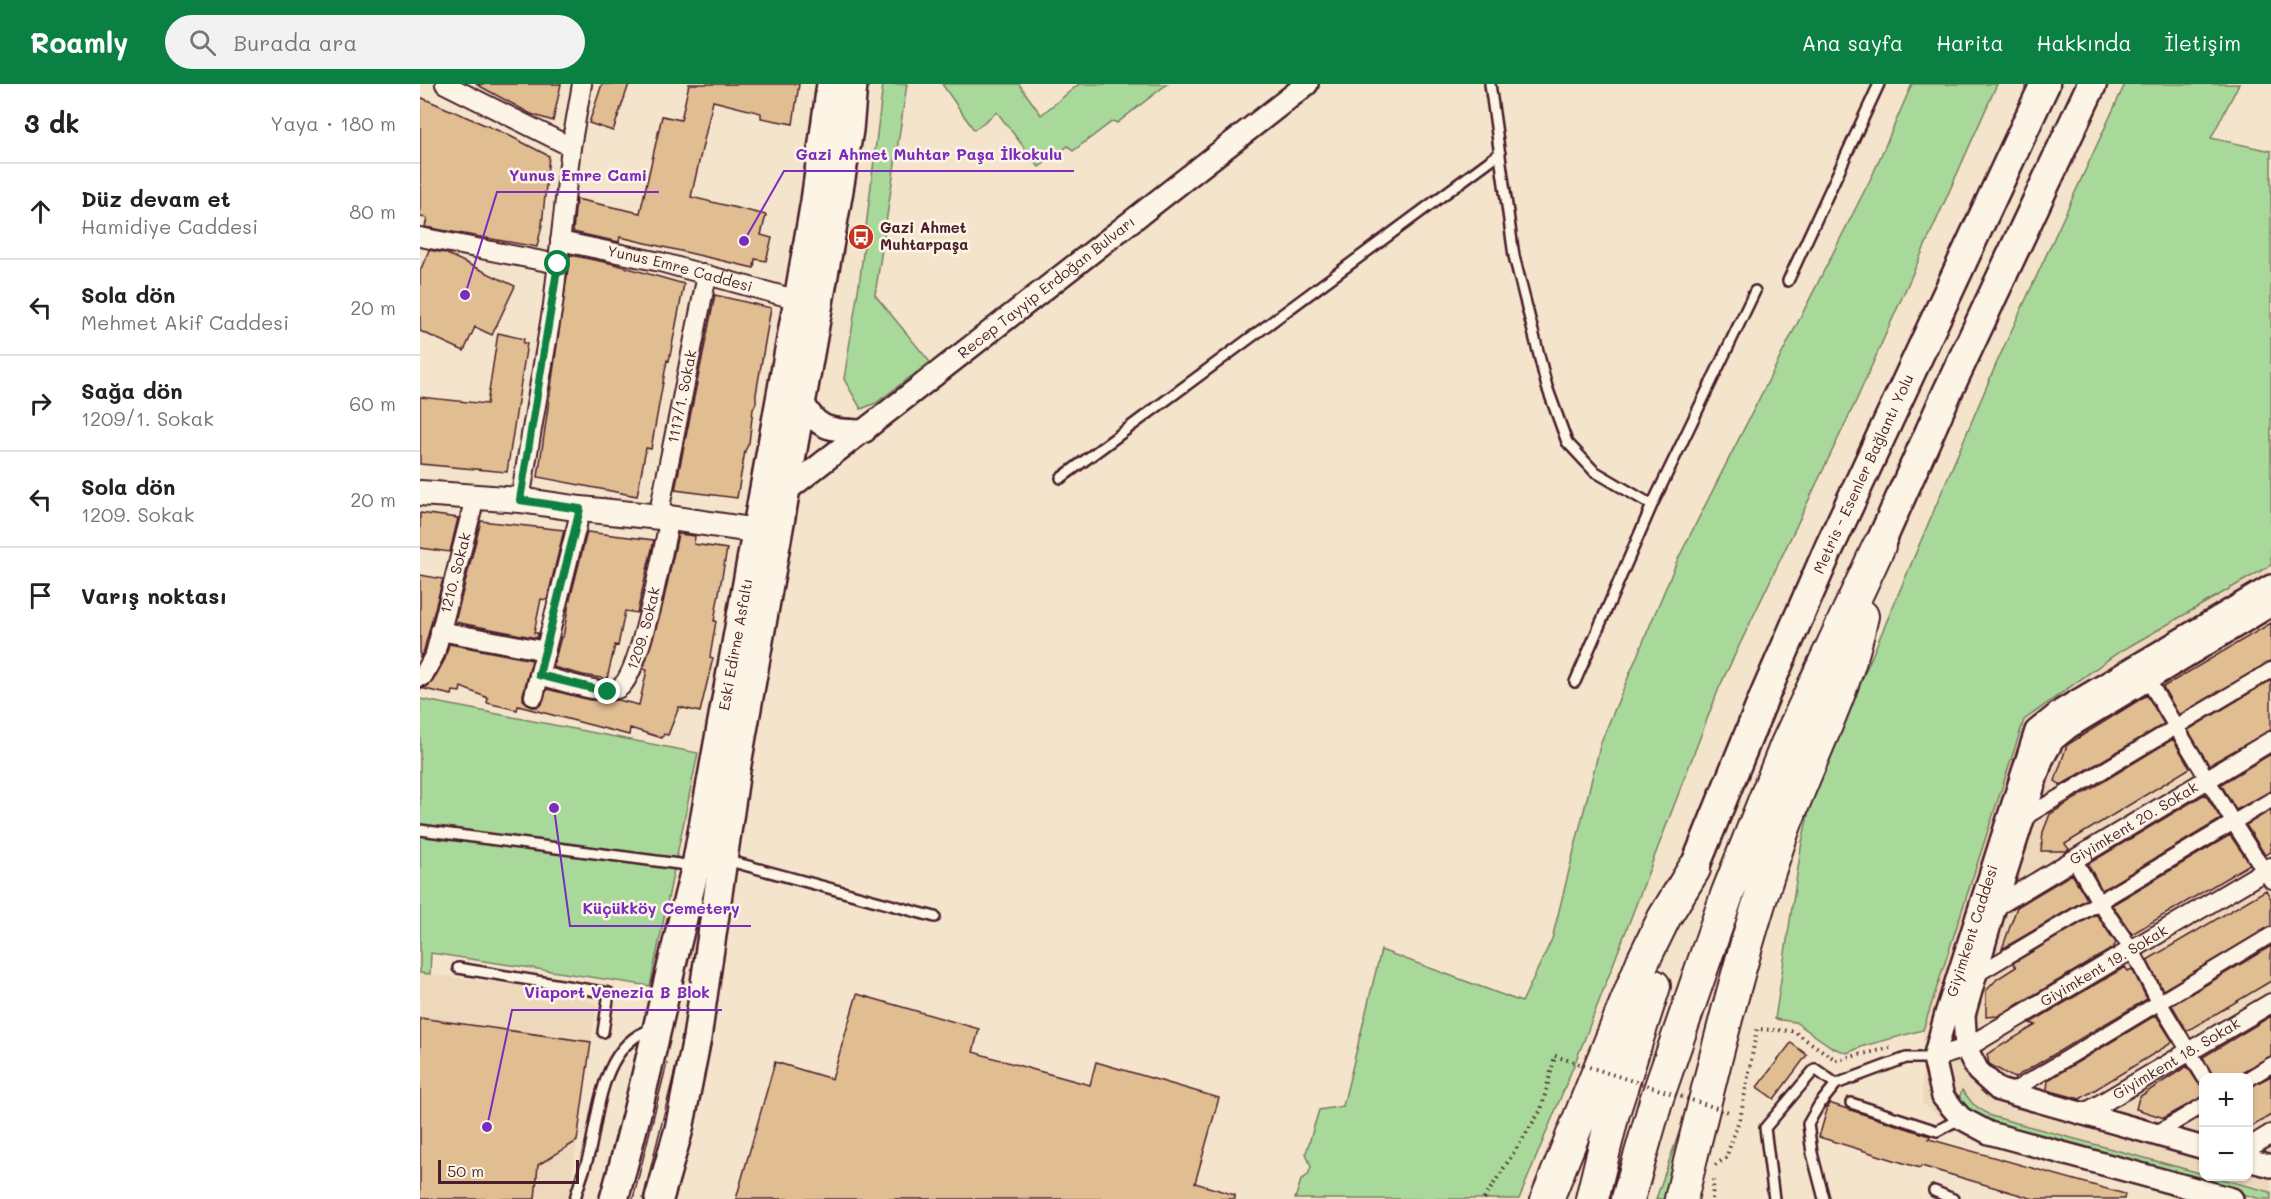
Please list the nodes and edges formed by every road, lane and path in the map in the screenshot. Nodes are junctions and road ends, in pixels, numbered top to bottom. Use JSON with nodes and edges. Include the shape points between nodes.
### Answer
{"nodes":[{"id":1,"x":445,"y":84,"type":"edge"},
{"id":2,"x":582,"y":84,"type":"edge"},
{"id":3,"x":831,"y":84,"type":"edge"},
{"id":4,"x":853,"y":84,"type":"edge"},
{"id":5,"x":1306,"y":84,"type":"edge"},
{"id":6,"x":1491,"y":84,"type":"edge"},
{"id":7,"x":1879,"y":84,"type":"edge"},
{"id":8,"x":2045,"y":84,"type":"edge"},
{"id":9,"x":2092,"y":84,"type":"edge"},
{"id":10,"x":571,"y":147,"type":"junction"},
{"id":11,"x":1500,"y":153,"type":"junction"},
{"id":12,"x":420,"y":237,"type":"edge"},
{"id":13,"x":560,"y":241,"type":"junction"},
{"id":14,"x":558,"y":264,"type":"junction"},
{"id":15,"x":707,"y":275,"type":"junction"},
{"id":16,"x":1788,"y":281,"type":"dead end"},
{"id":17,"x":1755,"y":291,"type":"dead end"},
{"id":18,"x":798,"y":300,"type":"junction"},
{"id":19,"x":801,"y":397,"type":"junction"},
{"id":20,"x":865,"y":431,"type":"junction"},
{"id":21,"x":1061,"y":478,"type":"dead end"},
{"id":22,"x":784,"y":492,"type":"junction"},
{"id":23,"x":420,"y":493,"type":"edge"},
{"id":24,"x":475,"y":498,"type":"junction"},
{"id":25,"x":520,"y":500,"type":"junction"},
{"id":26,"x":1652,"y":505,"type":"junction"},
{"id":27,"x":580,"y":509,"type":"junction"},
{"id":28,"x":664,"y":517,"type":"junction"},
{"id":29,"x":765,"y":526,"type":"junction"},
{"id":30,"x":1879,"y":546,"type":"junction"},
{"id":31,"x":2271,"y":586,"type":"edge"},
{"id":32,"x":2271,"y":605,"type":"edge"},
{"id":33,"x":440,"y":631,"type":"junction"},
{"id":34,"x":546,"y":651,"type":"junction"},
{"id":35,"x":2271,"y":670,"type":"edge"},
{"id":36,"x":539,"y":675,"type":"junction"},
{"id":37,"x":420,"y":677,"type":"edge"},
{"id":38,"x":2148,"y":680,"type":"junction"},
{"id":39,"x":1575,"y":682,"type":"dead end"},
{"id":40,"x":534,"y":696,"type":"dead end"},
{"id":41,"x":2176,"y":727,"type":"junction"},
{"id":42,"x":2271,"y":741,"type":"edge"},
{"id":43,"x":2207,"y":779,"type":"junction"},
{"id":44,"x":2271,"y":800,"type":"edge"},
{"id":45,"x":2024,"y":818,"type":"junction"},
{"id":46,"x":2233,"y":822,"type":"junction"},
{"id":47,"x":420,"y":830,"type":"edge"},
{"id":48,"x":723,"y":859,"type":"junction"},
{"id":49,"x":2074,"y":860,"type":"junction"},
{"id":50,"x":696,"y":866,"type":"junction"},
{"id":51,"x":1694,"y":869,"type":"junction"},
{"id":52,"x":2269,"y":873,"type":"edge"},
{"id":53,"x":687,"y":899,"type":"junction"},
{"id":54,"x":2098,"y":902,"type":"junction"},
{"id":55,"x":1995,"y":907,"type":"junction"},
{"id":56,"x":935,"y":917,"type":"dead end"},
{"id":57,"x":2271,"y":935,"type":"edge"},
{"id":58,"x":711,"y":949,"type":"junction"},
{"id":59,"x":2132,"y":950,"type":"junction"},
{"id":60,"x":458,"y":968,"type":"dead end"},
{"id":61,"x":1976,"y":975,"type":"junction"},
{"id":62,"x":2159,"y":1002,"type":"junction"},
{"id":63,"x":2271,"y":1003,"type":"edge"},
{"id":64,"x":657,"y":1028,"type":"junction"},
{"id":65,"x":603,"y":1032,"type":"dead end"},
{"id":66,"x":698,"y":1038,"type":"junction"},
{"id":67,"x":1894,"y":1047,"type":"dead end"},
{"id":68,"x":1966,"y":1048,"type":"junction"},
{"id":69,"x":2189,"y":1052,"type":"junction"},
{"id":70,"x":1934,"y":1058,"type":"junction"},
{"id":71,"x":2271,"y":1065,"type":"edge"},
{"id":72,"x":2202,"y":1073,"type":"edge"},
{"id":73,"x":2253,"y":1075,"type":"edge"},
{"id":74,"x":1836,"y":1084,"type":"junction"},
{"id":75,"x":2009,"y":1093,"type":"junction"},
{"id":76,"x":1851,"y":1103,"type":"dead end"},
{"id":77,"x":2199,"y":1108,"type":"edge"},
{"id":78,"x":1729,"y":1112,"type":"dead end"},
{"id":79,"x":1613,"y":1113,"type":"junction"},
{"id":80,"x":2082,"y":1115,"type":"junction"},
{"id":81,"x":1961,"y":1118,"type":"junction"},
{"id":82,"x":2154,"y":1134,"type":"junction"},
{"id":83,"x":2271,"y":1134,"type":"edge"},
{"id":84,"x":2253,"y":1145,"type":"edge"},
{"id":85,"x":2199,"y":1147,"type":"edge"},
{"id":86,"x":2253,"y":1161,"type":"edge"},
{"id":87,"x":2271,"y":1166,"type":"edge"},
{"id":88,"x":1934,"y":1191,"type":"dead end"},
{"id":89,"x":575,"y":1199,"type":"edge"},
{"id":90,"x":615,"y":1199,"type":"edge"},
{"id":91,"x":659,"y":1199,"type":"edge"},
{"id":92,"x":1484,"y":1199,"type":"edge"},
{"id":93,"x":1547,"y":1199,"type":"edge"},
{"id":94,"x":1577,"y":1199,"type":"edge"},
{"id":95,"x":1592,"y":1199,"type":"edge"},
{"id":96,"x":1628,"y":1199,"type":"edge"},
{"id":97,"x":1681,"y":1199,"type":"edge"},
{"id":98,"x":1712,"y":1199,"type":"edge"},
{"id":99,"x":1774,"y":1199,"type":"edge"},
{"id":100,"x":1824,"y":1199,"type":"edge"},
{"id":101,"x":1953,"y":1199,"type":"edge"},
{"id":102,"x":2232,"y":1199,"type":"edge"}],
"edges":[{"from":1,"to":10,"type":"street"},
{"from":2,"to":10,"type":"street"},
{"from":3,"to":18,"type":"main road","name":"Eski Edirne Asfaltı"},
{"from":4,"to":19,"type":"main road","name":"Eski Edirne Asfaltı","via":[[847,141]]},
{"from":5,"to":20,"type":"street","name":"Recep Tayyip Erdoğan Bulvarı"},
{"from":6,"to":11,"type":"lane"},
{"from":7,"to":16,"type":"lane"},
{"from":8,"to":51,"type":"highway","name":"Metris - Esenler Bağlantı Yolu","via":[[1829,548]]},
{"from":9,"to":30,"type":"highway"},
{"from":10,"to":13,"type":"street"},
{"from":11,"to":21,"type":"lane"},
{"from":11,"to":26,"type":"lane","via":[[1514,256],[1547,387],[1567,442],[1594,471]]},
{"from":12,"to":14,"type":"street"},
{"from":13,"to":14,"type":"street"},
{"from":13,"to":15,"type":"street","name":"Yunus Emre Caddesi"},
{"from":14,"to":25,"type":"street"},
{"from":15,"to":18,"type":"street","name":"Yunus Emre Caddesi"},
{"from":15,"to":28,"type":"street","name":"1117/1. Sokak"},
{"from":17,"to":26,"type":"lane"},
{"from":18,"to":29,"type":"main road","name":"Eski Edirne Asfaltı"},
{"from":19,"to":20,"type":"street","via":[[808,413],[819,424],[836,430]]},
{"from":19,"to":22,"type":"main road","name":"Eski Edirne Asfaltı"},
{"from":20,"to":22,"type":"street","name":"Recep Tayyip Erdoğan Bulvarı"},
{"from":22,"to":29,"type":"main road","name":"Eski Edirne Asfaltı"},
{"from":23,"to":24,"type":"main road"},
{"from":24,"to":25,"type":"main road"},
{"from":24,"to":33,"type":"street","name":"1210. Sokak"},
{"from":25,"to":27,"type":"main road"},
{"from":26,"to":39,"type":"lane"},
{"from":27,"to":28,"type":"main road"},
{"from":27,"to":34,"type":"street"},
{"from":28,"to":29,"type":"main road"},
{"from":28,"to":36,"type":"street","name":"1209. Sokak","via":[[642,638],[626,681],[608,692]]},
{"from":29,"to":48,"type":"main road","via":[[784,547],[784,588],[748,778],[742,793],[731,804]]},
{"from":29,"to":50,"type":"main road","name":"Eski Edirne Asfaltı"},
{"from":30,"to":96,"type":"highway","via":[[1787,744],[1727,895],[1656,1101]]},
{"from":30,"to":97,"type":"highway","via":[[1845,677],[1787,820],[1765,886]]},
{"from":31,"to":70,"type":"street","name":"Giyimkent Caddesi","via":[[2062,710],[2036,731]]},
{"from":32,"to":38,"type":"street","name":"Giyimkent Caddesi"},
{"from":33,"to":34,"type":"street"},
{"from":33,"to":37,"type":"street","name":"1210. Sokak","via":[[429,668]]},
{"from":34,"to":36,"type":"street"},
{"from":35,"to":41,"type":"street"},
{"from":36,"to":40,"type":"street"},
{"from":38,"to":41,"type":"street"},
{"from":38,"to":45,"type":"street","name":"Giyimkent Caddesi","via":[[2053,740],[2042,760]]},
{"from":41,"to":43,"type":"street"},
{"from":41,"to":45,"type":"street"},
{"from":42,"to":43,"type":"street","name":"Giyimkent 20. Sokak"},
{"from":43,"to":46,"type":"street"},
{"from":43,"to":49,"type":"street","name":"Giyimkent 20. Sokak"},
{"from":44,"to":46,"type":"street"},
{"from":45,"to":55,"type":"street","name":"Giyimkent Caddesi"},
{"from":46,"to":52,"type":"street"},
{"from":46,"to":54,"type":"street"},
{"from":47,"to":50,"type":"lane"},
{"from":48,"to":56,"type":"lane"},
{"from":48,"to":58,"type":"main road"},
{"from":49,"to":54,"type":"street"},
{"from":49,"to":55,"type":"street","name":"Giyimkent 20. Sokak"},
{"from":50,"to":53,"type":"main road","name":"Eski Edirne Asfaltı"},
{"from":51,"to":79,"type":"highway"},
{"from":51,"to":93,"type":"highway","via":[[1642,961]]},
{"from":52,"to":59,"type":"street","name":"Giyimkent 19. Sokak"},
{"from":53,"to":58,"type":"main road","via":[[692,913],[687,945],[696,952]]},
{"from":53,"to":64,"type":"main road","name":"Eski Edirne Asfaltı"},
{"from":54,"to":59,"type":"street"},
{"from":54,"to":61,"type":"street"},
{"from":55,"to":61,"type":"street","name":"Giyimkent Caddesi"},
{"from":57,"to":62,"type":"street"},
{"from":58,"to":66,"type":"main road"},
{"from":59,"to":62,"type":"street"},
{"from":59,"to":68,"type":"street","name":"Giyimkent 19. Sokak"},
{"from":60,"to":65,"type":"lane","via":[[609,993]]},
{"from":61,"to":68,"type":"street","name":"Giyimkent Caddesi","via":[[1964,1015]]},
{"from":62,"to":69,"type":"street"},
{"from":62,"to":75,"type":"street"},
{"from":63,"to":69,"type":"street","name":"Giyimkent 18. Sokak"},
{"from":64,"to":66,"type":"main road","via":[[683,1025]]},
{"from":64,"to":89,"type":"lane","via":[[632,1038],[612,1064]]},
{"from":64,"to":90,"type":"main road","name":"Eski Edirne Asfaltı"},
{"from":66,"to":91,"type":"main road"},
{"from":67,"to":98,"type":"path","via":[[1836,1060],[1793,1031],[1757,1029],[1741,1114],[1726,1158],[1715,1165]]},
{"from":68,"to":70,"type":"street","name":"Giyimkent 19. Sokak"},
{"from":68,"to":75,"type":"street","name":"Giyimkent Caddesi","via":[[1978,1071]]},
{"from":69,"to":72,"type":"street"},
{"from":69,"to":80,"type":"street","name":"Giyimkent 18. Sokak"},
{"from":70,"to":74,"type":"lane","via":[[1906,1058]]},
{"from":70,"to":81,"type":"street","name":"Giyimkent Caddesi","via":[[1943,1096]]},
{"from":71,"to":73,"type":"street"},
{"from":74,"to":99,"type":"lane","via":[[1815,1069],[1765,1128]]},
{"from":74,"to":100,"type":"lane","via":[[1808,1124]]},
{"from":75,"to":80,"type":"street","name":"Giyimkent Caddesi"},
{"from":76,"to":81,"type":"lane","via":[[1937,1131]]},
{"from":77,"to":82,"type":"street"},
{"from":78,"to":92,"type":"path","bridge":true,"via":[[1555,1056],[1541,1110]]},
{"from":79,"to":94,"type":"highway"},
{"from":79,"to":95,"type":"highway"},
{"from":80,"to":82,"type":"street","name":"Giyimkent Caddesi"},
{"from":81,"to":102,"type":"street","name":"Giyimkent Caddesi","via":[[1989,1133]]},
{"from":82,"to":85,"type":"street","name":"Giyimkent Caddesi"},
{"from":83,"to":84,"type":"street"},
{"from":86,"to":87,"type":"street"},
{"from":88,"to":101,"type":"lane"}]}
